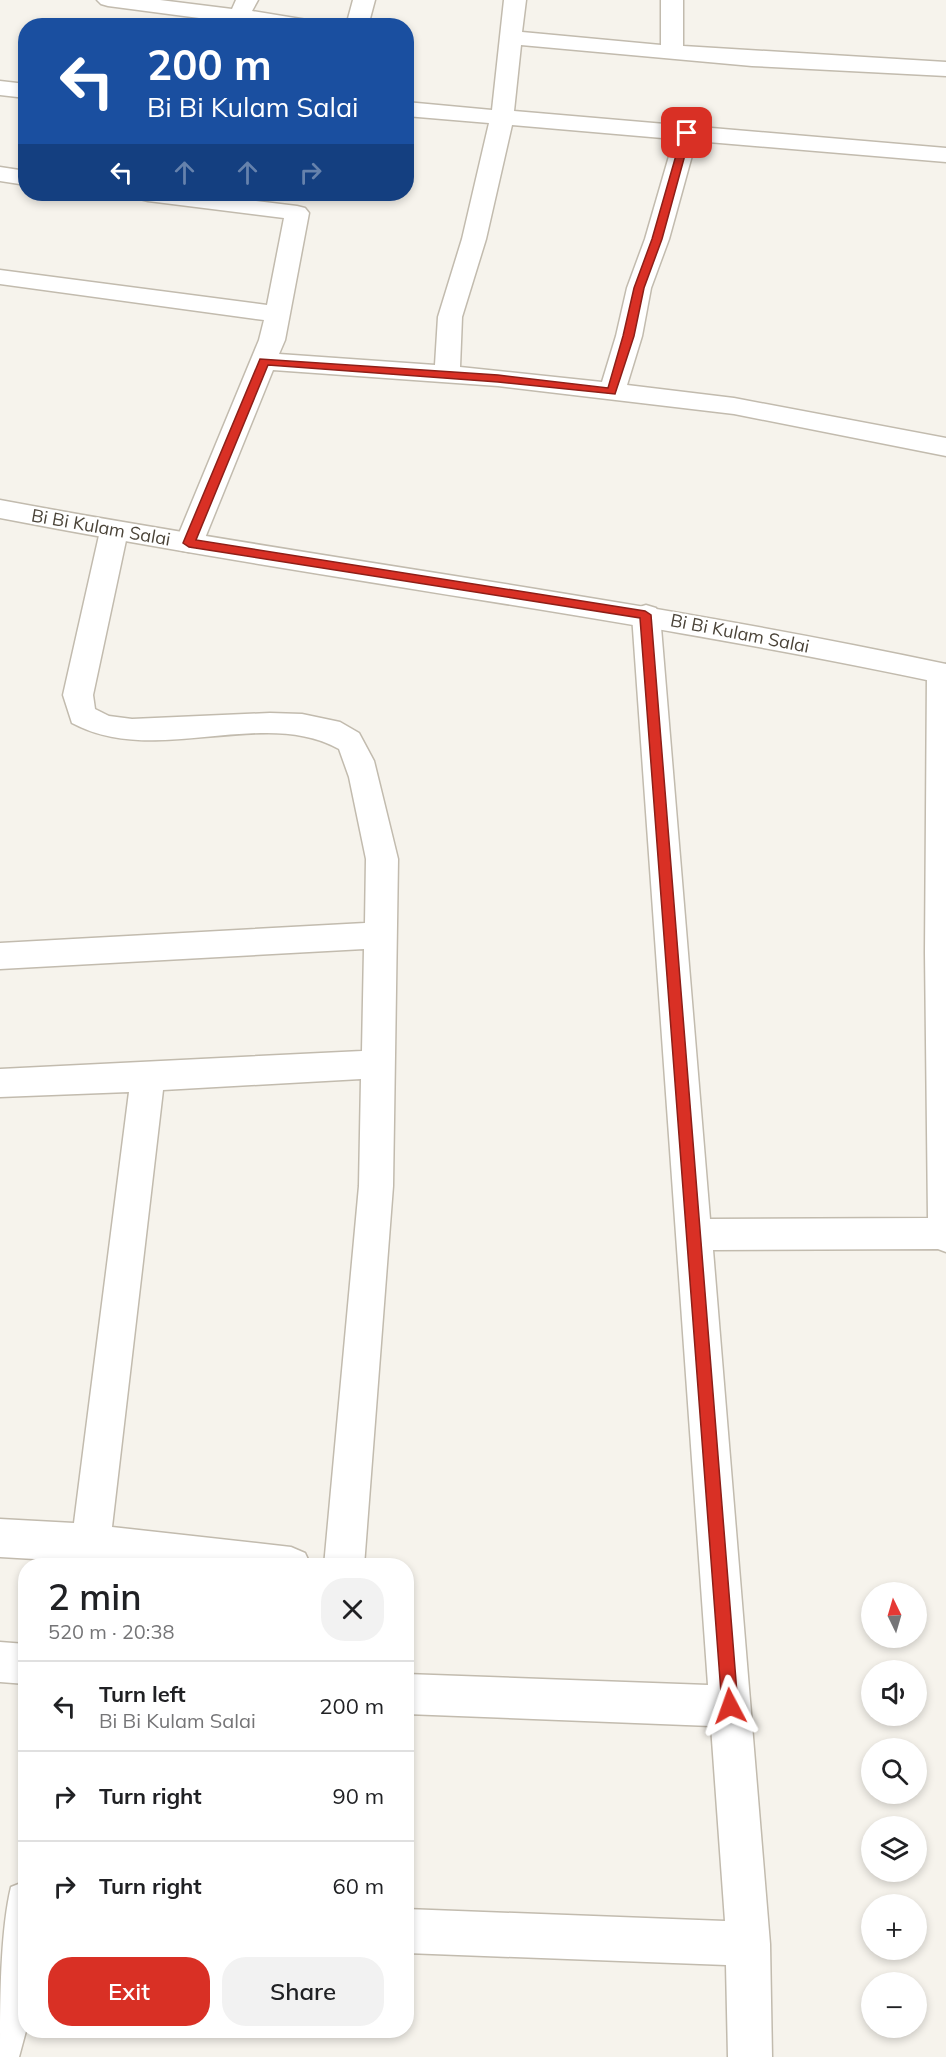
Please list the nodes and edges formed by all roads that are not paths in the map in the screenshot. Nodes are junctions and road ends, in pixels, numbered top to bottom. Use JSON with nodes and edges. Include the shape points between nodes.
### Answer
{"nodes":[{"id":1,"x":108,"y":0,"type":"edge"},
{"id":2,"x":364,"y":0,"type":"edge"},
{"id":3,"x":515,"y":0,"type":"edge"},
{"id":4,"x":672,"y":0,"type":"edge"},
{"id":5,"x":243,"y":8,"type":"edge"},
{"id":6,"x":279,"y":18,"type":"edge"},
{"id":7,"x":359,"y":18,"type":"edge"},
{"id":8,"x":511,"y":38,"type":"junction"},
{"id":9,"x":672,"y":52,"type":"junction"},
{"id":10,"x":946,"y":69,"type":"edge"},
{"id":11,"x":0,"y":88,"type":"edge"},
{"id":12,"x":18,"y":90,"type":"edge"},
{"id":13,"x":414,"y":110,"type":"edge"},
{"id":14,"x":502,"y":117,"type":"junction"},
{"id":15,"x":687,"y":133,"type":"junction"},
{"id":16,"x":946,"y":155,"type":"edge"},
{"id":17,"x":0,"y":174,"type":"edge"},
{"id":18,"x":18,"y":176,"type":"edge"},
{"id":19,"x":269,"y":201,"type":"edge"},
{"id":20,"x":303,"y":203,"type":"edge"},
{"id":21,"x":0,"y":277,"type":"edge"},
{"id":22,"x":278,"y":314,"type":"junction"},
{"id":23,"x":264,"y":361,"type":"junction"},
{"id":24,"x":447,"y":374,"type":"junction"},
{"id":25,"x":612,"y":392,"type":"junction"},
{"id":26,"x":946,"y":447,"type":"edge"},
{"id":27,"x":0,"y":508,"type":"edge"},
{"id":28,"x":114,"y":531,"type":"junction"},
{"id":29,"x":189,"y":543,"type":"junction"},
{"id":30,"x":645,"y":615,"type":"junction"},
{"id":31,"x":944,"y":674,"type":"edge"},
{"id":32,"x":380,"y":935,"type":"junction"},
{"id":33,"x":944,"y":953,"type":"edge"},
{"id":34,"x":0,"y":956,"type":"edge"},
{"id":35,"x":378,"y":1064,"type":"junction"},
{"id":36,"x":148,"y":1077,"type":"junction"},
{"id":37,"x":0,"y":1083,"type":"edge"},
{"id":38,"x":946,"y":1234,"type":"edge"},
{"id":39,"x":694,"y":1235,"type":"junction"},
{"id":40,"x":0,"y":1538,"type":"edge"},
{"id":41,"x":89,"y":1554,"type":"edge"},
{"id":42,"x":156,"y":1558,"type":"edge"},
{"id":43,"x":345,"y":1558,"type":"edge"},
{"id":44,"x":0,"y":1662,"type":"edge"},
{"id":45,"x":18,"y":1663,"type":"edge"},
{"id":46,"x":414,"y":1694,"type":"edge"},
{"id":47,"x":730,"y":1706,"type":"junction"},
{"id":48,"x":18,"y":1913,"type":"edge"},
{"id":49,"x":414,"y":1931,"type":"edge"},
{"id":50,"x":748,"y":1944,"type":"junction"},
{"id":51,"x":0,"y":2050,"type":"edge"},
{"id":52,"x":750,"y":2057,"type":"edge"}],
"edges":[{"from":1,"to":5,"type":"street"},
{"from":2,"to":7,"type":"street"},
{"from":3,"to":8,"type":"street"},
{"from":4,"to":9,"type":"street"},
{"from":5,"to":6,"type":"street"},
{"from":8,"to":9,"type":"street"},
{"from":8,"to":14,"type":"street"},
{"from":9,"to":10,"type":"street"},
{"from":11,"to":12,"type":"street"},
{"from":13,"to":14,"type":"street"},
{"from":14,"to":15,"type":"street"},
{"from":14,"to":24,"type":"street","via":[[474,239],[450,317]]},
{"from":15,"to":16,"type":"street"},
{"from":15,"to":25,"type":"street"},
{"from":17,"to":18,"type":"street"},
{"from":19,"to":20,"type":"street"},
{"from":20,"to":22,"type":"street"},
{"from":21,"to":22,"type":"street"},
{"from":22,"to":23,"type":"street"},
{"from":23,"to":24,"type":"street"},
{"from":23,"to":29,"type":"street"},
{"from":24,"to":25,"type":"street"},
{"from":25,"to":26,"type":"street","via":[[734,406]]},
{"from":27,"to":28,"type":"street","name":"Bi Bi Kulam Salai"},
{"from":28,"to":29,"type":"street","name":"Bi Bi Kulam Salai"},
{"from":28,"to":32,"type":"street","via":[[78,695],[82,715],[105,727],[139,729],[302,723],[331,729],[351,742],[374,815],[382,859]]},
{"from":29,"to":30,"type":"street","name":"Bi Bi Kulam Salai"},
{"from":30,"to":31,"type":"street","name":"Bi Bi Kulam Salai"},
{"from":30,"to":39,"type":"street"},
{"from":31,"to":33,"type":"street"},
{"from":32,"to":34,"type":"street"},
{"from":32,"to":35,"type":"street"},
{"from":33,"to":38,"type":"street"},
{"from":35,"to":36,"type":"street"},
{"from":35,"to":43,"type":"street","via":[[376,1186]]},
{"from":36,"to":37,"type":"street"},
{"from":36,"to":41,"type":"street"},
{"from":38,"to":39,"type":"street"},
{"from":39,"to":47,"type":"street"},
{"from":40,"to":41,"type":"street"},
{"from":41,"to":42,"type":"street"},
{"from":44,"to":45,"type":"street"},
{"from":46,"to":47,"type":"street"},
{"from":47,"to":50,"type":"street"},
{"from":48,"to":51,"type":"street"},
{"from":49,"to":50,"type":"street"},
{"from":50,"to":52,"type":"street"}]}
